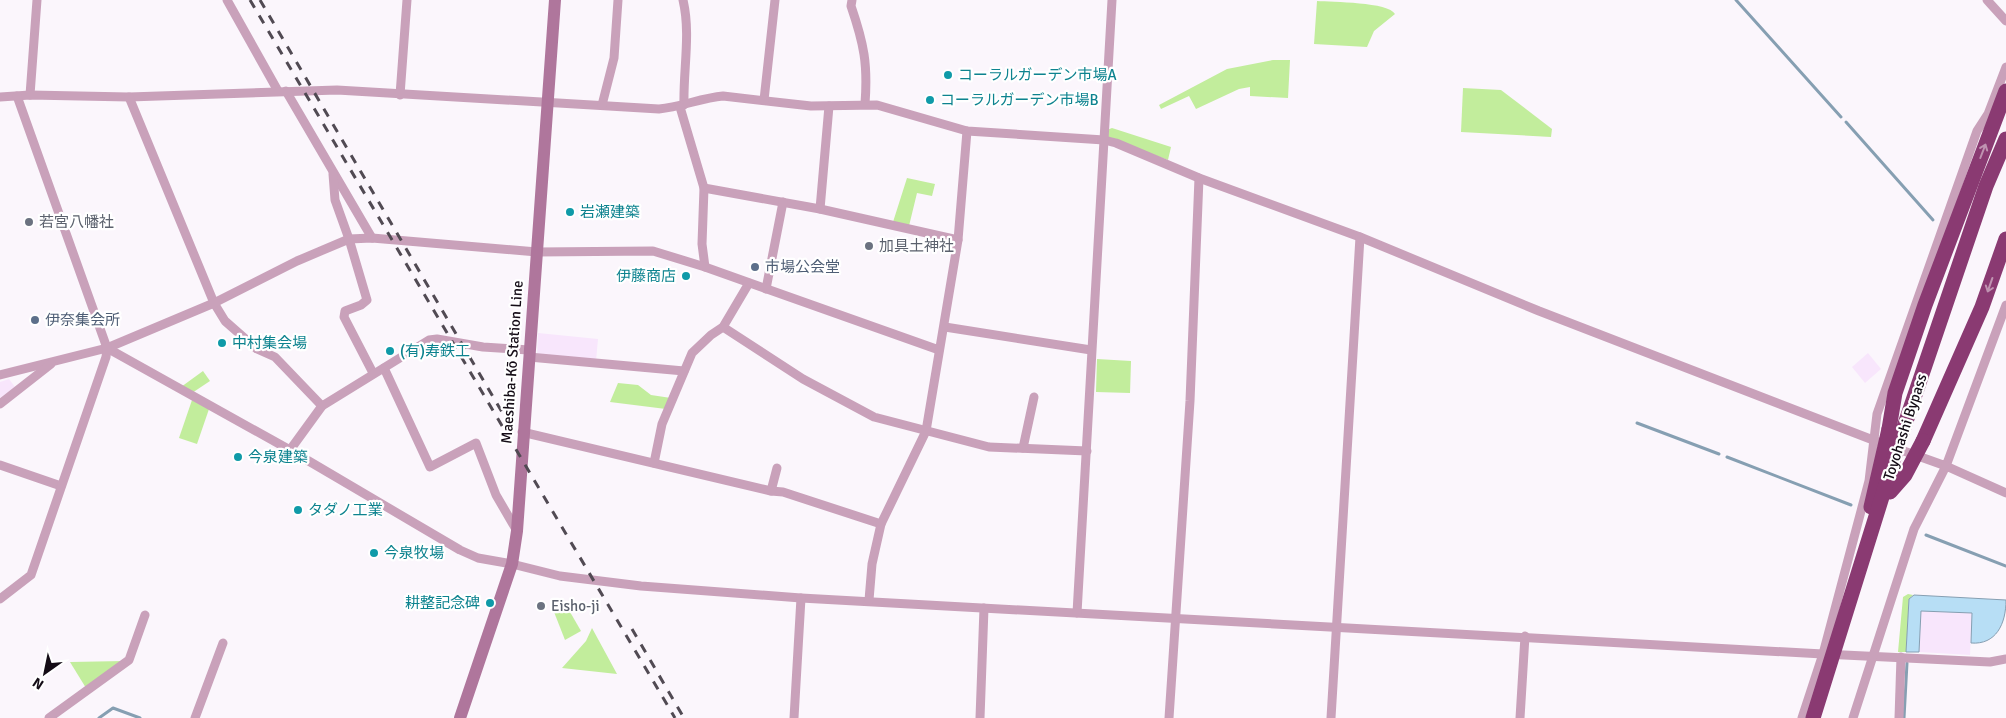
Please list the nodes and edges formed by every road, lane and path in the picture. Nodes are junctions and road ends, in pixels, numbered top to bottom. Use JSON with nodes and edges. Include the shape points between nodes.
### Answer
{"nodes":[{"id":1,"x":37,"y":0,"type":"edge"},
{"id":2,"x":227,"y":0,"type":"edge"},
{"id":3,"x":407,"y":0,"type":"edge"},
{"id":4,"x":555,"y":0,"type":"edge"},
{"id":5,"x":618,"y":0,"type":"edge"},
{"id":6,"x":683,"y":0,"type":"edge"},
{"id":7,"x":775,"y":0,"type":"edge"},
{"id":8,"x":852,"y":0,"type":"edge"},
{"id":9,"x":1112,"y":0,"type":"edge"},
{"id":10,"x":1987,"y":0,"type":"edge"},
{"id":11,"x":2006,"y":21,"type":"edge"},
{"id":12,"x":2006,"y":67,"type":"edge"},
{"id":13,"x":282,"y":91,"type":"junction"},
{"id":14,"x":2006,"y":91,"type":"edge"},
{"id":15,"x":30,"y":95,"type":"junction"},
{"id":16,"x":400,"y":95,"type":"junction"},
{"id":17,"x":17,"y":96,"type":"junction"},
{"id":18,"x":0,"y":97,"type":"edge"},
{"id":19,"x":129,"y":97,"type":"junction"},
{"id":20,"x":764,"y":100,"type":"junction"},
{"id":21,"x":546,"y":102,"type":"junction"},
{"id":22,"x":865,"y":104,"type":"junction"},
{"id":23,"x":602,"y":105,"type":"junction"},
{"id":24,"x":682,"y":106,"type":"junction"},
{"id":25,"x":829,"y":106,"type":"junction"},
{"id":26,"x":967,"y":132,"type":"junction"},
{"id":27,"x":2006,"y":139,"type":"edge"},
{"id":28,"x":1104,"y":140,"type":"junction"},
{"id":29,"x":2006,"y":157,"type":"edge"},
{"id":30,"x":333,"y":174,"type":"junction"},
{"id":31,"x":1199,"y":178,"type":"junction"},
{"id":32,"x":1990,"y":187,"type":"junction"},
{"id":33,"x":704,"y":188,"type":"junction"},
{"id":34,"x":783,"y":202,"type":"junction"},
{"id":35,"x":820,"y":209,"type":"junction"},
{"id":36,"x":1360,"y":236,"type":"junction"},
{"id":37,"x":372,"y":238,"type":"junction"},
{"id":38,"x":349,"y":239,"type":"junction"},
{"id":39,"x":2006,"y":239,"type":"edge"},
{"id":40,"x":958,"y":240,"type":"junction"},
{"id":41,"x":536,"y":252,"type":"junction"},
{"id":42,"x":705,"y":267,"type":"junction"},
{"id":43,"x":749,"y":283,"type":"junction"},
{"id":44,"x":766,"y":289,"type":"junction"},
{"id":45,"x":214,"y":303,"type":"junction"},
{"id":46,"x":2006,"y":305,"type":"edge"},
{"id":47,"x":723,"y":327,"type":"junction"},
{"id":48,"x":945,"y":327,"type":"junction"},
{"id":49,"x":107,"y":348,"type":"junction"},
{"id":50,"x":940,"y":350,"type":"junction"},
{"id":51,"x":1091,"y":350,"type":"junction"},
{"id":52,"x":529,"y":354,"type":"junction"},
{"id":53,"x":55,"y":361,"type":"junction"},
{"id":54,"x":384,"y":368,"type":"junction"},
{"id":55,"x":684,"y":371,"type":"junction"},
{"id":56,"x":373,"y":373,"type":"junction"},
{"id":57,"x":0,"y":375,"type":"edge"},
{"id":58,"x":1034,"y":397,"type":"dead end"},
{"id":59,"x":0,"y":404,"type":"edge"},
{"id":60,"x":322,"y":406,"type":"junction"},
{"id":61,"x":926,"y":431,"type":"junction"},
{"id":62,"x":522,"y":432,"type":"junction"},
{"id":63,"x":1906,"y":435,"type":"junction"},
{"id":64,"x":1873,"y":440,"type":"junction"},
{"id":65,"x":1023,"y":448,"type":"junction"},
{"id":66,"x":290,"y":450,"type":"junction"},
{"id":67,"x":1086,"y":451,"type":"junction"},
{"id":68,"x":654,"y":464,"type":"junction"},
{"id":69,"x":0,"y":465,"type":"edge"},
{"id":70,"x":1946,"y":466,"type":"junction"},
{"id":71,"x":777,"y":468,"type":"dead end"},
{"id":72,"x":61,"y":486,"type":"junction"},
{"id":73,"x":771,"y":491,"type":"junction"},
{"id":74,"x":2006,"y":493,"type":"edge"},
{"id":75,"x":882,"y":524,"type":"junction"},
{"id":76,"x":517,"y":531,"type":"junction"},
{"id":77,"x":512,"y":564,"type":"junction"},
{"id":78,"x":801,"y":598,"type":"junction"},
{"id":79,"x":0,"y":599,"type":"edge"},
{"id":80,"x":869,"y":600,"type":"junction"},
{"id":81,"x":984,"y":608,"type":"junction"},
{"id":82,"x":1077,"y":613,"type":"junction"},
{"id":83,"x":145,"y":615,"type":"dead end"},
{"id":84,"x":1175,"y":617,"type":"junction"},
{"id":85,"x":1336,"y":626,"type":"junction"},
{"id":86,"x":1524,"y":636,"type":"junction"},
{"id":87,"x":223,"y":642,"type":"dead end"},
{"id":88,"x":1822,"y":654,"type":"junction"},
{"id":89,"x":1874,"y":656,"type":"junction"},
{"id":90,"x":1901,"y":657,"type":"junction"},
{"id":91,"x":2006,"y":659,"type":"edge"},
{"id":92,"x":49,"y":718,"type":"edge"},
{"id":93,"x":195,"y":718,"type":"edge"},
{"id":94,"x":460,"y":718,"type":"edge"},
{"id":95,"x":794,"y":718,"type":"edge"},
{"id":96,"x":980,"y":718,"type":"edge"},
{"id":97,"x":1169,"y":718,"type":"edge"},
{"id":98,"x":1331,"y":718,"type":"edge"},
{"id":99,"x":1520,"y":718,"type":"edge"},
{"id":100,"x":1802,"y":718,"type":"edge"},
{"id":101,"x":1813,"y":718,"type":"edge"},
{"id":102,"x":1819,"y":718,"type":"edge"},
{"id":103,"x":1853,"y":718,"type":"edge"},
{"id":104,"x":1899,"y":718,"type":"edge"}],
"edges":[{"from":1,"to":15,"type":"street"},
{"from":2,"to":13,"type":"street"},
{"from":3,"to":16,"type":"street"},
{"from":4,"to":21,"type":"main road","name":"Maeshiba-Kō Station Line"},
{"from":5,"to":23,"type":"street","via":[[614,58]]},
{"from":6,"to":24,"type":"street","via":[[688,21]]},
{"from":7,"to":20,"type":"street"},
{"from":8,"to":22,"type":"street","via":[[851,6],[866,52]]},
{"from":9,"to":28,"type":"street"},
{"from":10,"to":11,"type":"street"},
{"from":12,"to":64,"type":"street","via":[[1988,114],[1977,131],[1877,414]]},
{"from":13,"to":16,"type":"street","via":[[337,90]]},
{"from":13,"to":19,"type":"street"},
{"from":13,"to":30,"type":"street"},
{"from":63,"to":14,"type":"highway","one_way":true,"via":[[1895,393],[1924,306]]},
{"from":15,"to":17,"type":"street"},
{"from":15,"to":19,"type":"street"},
{"from":16,"to":21,"type":"street"},
{"from":17,"to":18,"type":"street"},
{"from":17,"to":49,"type":"street"},
{"from":19,"to":45,"type":"street"},
{"from":20,"to":24,"type":"street","via":[[723,96]]},
{"from":20,"to":25,"type":"street"},
{"from":21,"to":23,"type":"street"},
{"from":21,"to":41,"type":"main road","name":"Maeshiba-Kō Station Line"},
{"from":22,"to":25,"type":"street"},
{"from":22,"to":26,"type":"street"},
{"from":23,"to":24,"type":"street","via":[[659,109]]},
{"from":24,"to":33,"type":"street"},
{"from":25,"to":35,"type":"street"},
{"from":26,"to":28,"type":"street"},
{"from":26,"to":40,"type":"street"},
{"from":27,"to":32,"type":"highway","name":"Toyohashi Bypass"},
{"from":28,"to":31,"type":"street"},
{"from":28,"to":51,"type":"street"},
{"from":29,"to":32,"type":"highway","name":"Toyohashi Bypass"},
{"from":30,"to":37,"type":"street"},
{"from":30,"to":38,"type":"street","via":[[334,200]]},
{"from":31,"to":36,"type":"street"},
{"from":31,"to":84,"type":"street","via":[[1190,401]]},
{"from":32,"to":63,"type":"highway","name":"Toyohashi Bypass"},
{"from":33,"to":34,"type":"street"},
{"from":33,"to":42,"type":"street","via":[[702,244]]},
{"from":34,"to":35,"type":"street"},
{"from":34,"to":44,"type":"street"},
{"from":35,"to":40,"type":"street"},
{"from":36,"to":64,"type":"street","via":[[1539,311]]},
{"from":36,"to":85,"type":"street"},
{"from":37,"to":38,"type":"street"},
{"from":37,"to":41,"type":"street"},
{"from":38,"to":45,"type":"street"},
{"from":38,"to":56,"type":"street","via":[[367,300],[345,311],[344,316]]},
{"from":39,"to":63,"type":"highway","one_way":true,"via":[[1982,307]]},
{"from":40,"to":48,"type":"street"},
{"from":41,"to":42,"type":"street","via":[[653,251]]},
{"from":41,"to":52,"type":"main road","name":"Maeshiba-Kō Station Line"},
{"from":42,"to":43,"type":"street"},
{"from":43,"to":44,"type":"street"},
{"from":43,"to":47,"type":"street"},
{"from":44,"to":50,"type":"street"},
{"from":45,"to":49,"type":"street"},
{"from":45,"to":60,"type":"street","via":[[225,321],[257,349],[275,357]]},
{"from":46,"to":70,"type":"street"},
{"from":47,"to":55,"type":"street","via":[[696,347]]},
{"from":47,"to":61,"type":"street","via":[[803,379],[874,417]]},
{"from":48,"to":50,"type":"street"},
{"from":48,"to":51,"type":"street"},
{"from":49,"to":53,"type":"street"},
{"from":49,"to":66,"type":"street"},
{"from":49,"to":72,"type":"street"},
{"from":50,"to":61,"type":"street"},
{"from":51,"to":67,"type":"street"},
{"from":52,"to":54,"type":"street","via":[[437,339],[429,340]]},
{"from":52,"to":55,"type":"street"},
{"from":52,"to":62,"type":"main road","name":"Maeshiba-Kō Station Line"},
{"from":53,"to":57,"type":"street"},
{"from":53,"to":59,"type":"street"},
{"from":54,"to":56,"type":"street"},
{"from":54,"to":76,"type":"street","via":[[430,467],[476,443],[496,495]]},
{"from":55,"to":68,"type":"street","via":[[658,435]]},
{"from":56,"to":60,"type":"street"},
{"from":58,"to":65,"type":"street"},
{"from":60,"to":66,"type":"street"},
{"from":61,"to":65,"type":"street","via":[[990,447]]},
{"from":61,"to":75,"type":"street"},
{"from":62,"to":68,"type":"street"},
{"from":62,"to":76,"type":"main road","name":"Maeshiba-Kō Station Line"},
{"from":63,"to":101,"type":"highway","name":"Toyohashi Bypass","bridge":true},
{"from":63,"to":102,"type":"highway","name":"Toyohashi Bypass"},
{"from":64,"to":70,"type":"street"},
{"from":64,"to":88,"type":"street","via":[[1868,481]]},
{"from":65,"to":67,"type":"street"},
{"from":66,"to":77,"type":"street","via":[[460,550],[478,558]]},
{"from":67,"to":82,"type":"street"},
{"from":68,"to":73,"type":"street"},
{"from":69,"to":72,"type":"street"},
{"from":70,"to":74,"type":"street"},
{"from":70,"to":89,"type":"street","via":[[1914,529]]},
{"from":71,"to":73,"type":"street"},
{"from":72,"to":79,"type":"street","via":[[31,575]]},
{"from":73,"to":75,"type":"street"},
{"from":75,"to":80,"type":"street","via":[[872,564]]},
{"from":76,"to":77,"type":"main road","name":"Maeshiba-Kō Station Line"},
{"from":77,"to":78,"type":"street","via":[[560,576],[641,586]]},
{"from":77,"to":94,"type":"main road","name":"Maeshiba-Kō Station Line"},
{"from":78,"to":80,"type":"street"},
{"from":78,"to":95,"type":"street"},
{"from":80,"to":81,"type":"street"},
{"from":81,"to":82,"type":"street"},
{"from":81,"to":96,"type":"street"},
{"from":82,"to":84,"type":"street"},
{"from":83,"to":92,"type":"street","via":[[129,660]]},
{"from":84,"to":85,"type":"street"},
{"from":84,"to":97,"type":"street"},
{"from":85,"to":86,"type":"street"},
{"from":85,"to":98,"type":"street"},
{"from":86,"to":88,"type":"street"},
{"from":86,"to":99,"type":"street"},
{"from":87,"to":93,"type":"street"},
{"from":88,"to":89,"type":"street"},
{"from":88,"to":100,"type":"street"},
{"from":89,"to":90,"type":"street"},
{"from":89,"to":103,"type":"street"},
{"from":90,"to":91,"type":"street","via":[[1990,662]]},
{"from":90,"to":104,"type":"street"}]}
